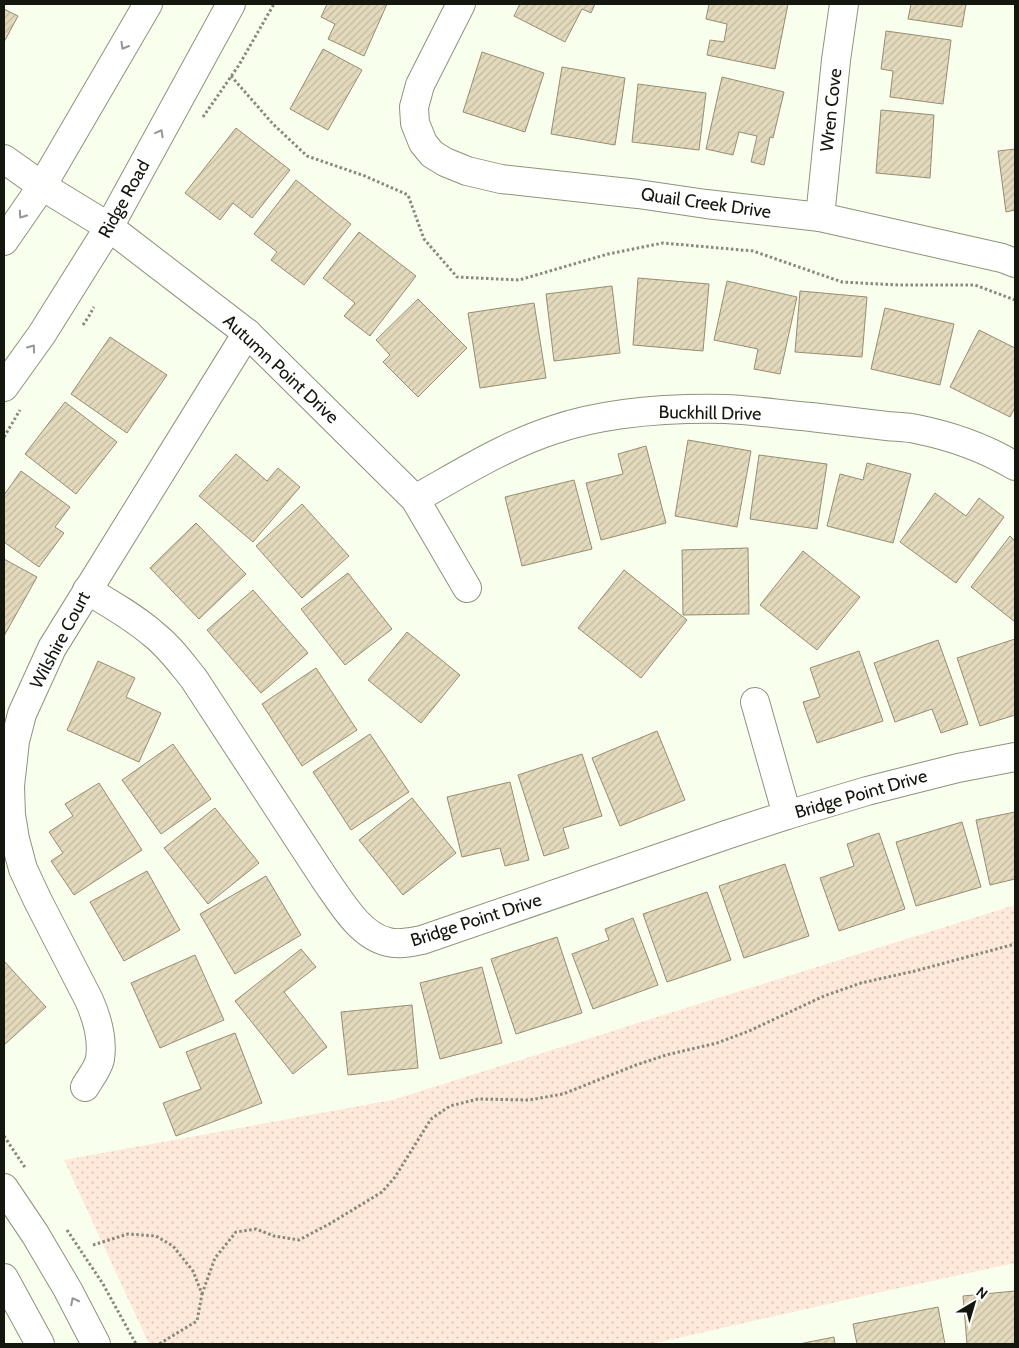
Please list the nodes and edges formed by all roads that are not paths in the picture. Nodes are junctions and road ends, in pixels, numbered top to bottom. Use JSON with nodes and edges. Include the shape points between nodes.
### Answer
{"nodes":[{"id":1,"x":148,"y":4,"type":"edge"},
{"id":2,"x":231,"y":4,"type":"edge"},
{"id":3,"x":461,"y":4,"type":"edge"},
{"id":4,"x":844,"y":4,"type":"edge"},
{"id":5,"x":4,"y":159,"type":"edge"},
{"id":6,"x":42,"y":186,"type":"junction"},
{"id":7,"x":820,"y":217,"type":"junction"},
{"id":8,"x":109,"y":227,"type":"junction"},
{"id":9,"x":4,"y":241,"type":"edge"},
{"id":10,"x":1015,"y":263,"type":"edge"},
{"id":11,"x":247,"y":333,"type":"junction"},
{"id":12,"x":4,"y":387,"type":"edge"},
{"id":13,"x":1015,"y":466,"type":"edge"},
{"id":14,"x":415,"y":499,"type":"junction"},
{"id":15,"x":467,"y":588,"type":"dead end"},
{"id":16,"x":87,"y":590,"type":"junction"},
{"id":17,"x":755,"y":702,"type":"dead end"},
{"id":18,"x":1015,"y":757,"type":"edge"},
{"id":19,"x":788,"y":815,"type":"junction"},
{"id":20,"x":85,"y":1087,"type":"dead end"},
{"id":21,"x":4,"y":1188,"type":"edge"},
{"id":22,"x":4,"y":1278,"type":"edge"},
{"id":23,"x":40,"y":1344,"type":"edge"},
{"id":24,"x":96,"y":1344,"type":"edge"}],
"edges":[{"from":1,"to":6,"type":"street","one_way":true},
{"from":8,"to":2,"type":"street","name":"Ridge Road","one_way":true},
{"from":3,"to":7,"type":"street","name":"Quail Creek Drive","via":[[420,85],[414,107],[415,123],[423,143],[445,162],[467,171],[501,178]]},
{"from":4,"to":7,"type":"street","name":"Wren Cove"},
{"from":5,"to":6,"type":"street","name":"Autumn Point Drive"},
{"from":6,"to":8,"type":"street","name":"Autumn Point Drive"},
{"from":6,"to":9,"type":"street","one_way":true},
{"from":7,"to":10,"type":"street","name":"Quail Creek Drive"},
{"from":8,"to":11,"type":"street","name":"Autumn Point Drive"},
{"from":12,"to":8,"type":"street","name":"Ridge Road","one_way":true,"via":[[42,334]]},
{"from":11,"to":14,"type":"street","name":"Autumn Point Drive"},
{"from":11,"to":16,"type":"street","name":"Wilshire Court"},
{"from":13,"to":14,"type":"street","name":"Buckhill Drive","via":[[967,443],[916,429],[727,409],[674,409],[584,421],[555,429],[524,440]]},
{"from":14,"to":15,"type":"street","name":"Autumn Point Drive"},
{"from":16,"to":19,"type":"street","name":"Bridge Point Drive","via":[[154,633],[176,656],[346,911],[367,932],[386,942],[404,944],[422,940]]},
{"from":16,"to":20,"type":"street","name":"Wilshire Court","via":[[52,648],[22,714],[10,786],[11,815],[23,869],[95,1014],[100,1059]]},
{"from":17,"to":19,"type":"street"},
{"from":18,"to":19,"type":"street","name":"Bridge Point Drive","via":[[867,791]]},
{"from":24,"to":21,"type":"street","one_way":true,"via":[[35,1234]]},
{"from":22,"to":23,"type":"street"}]}
